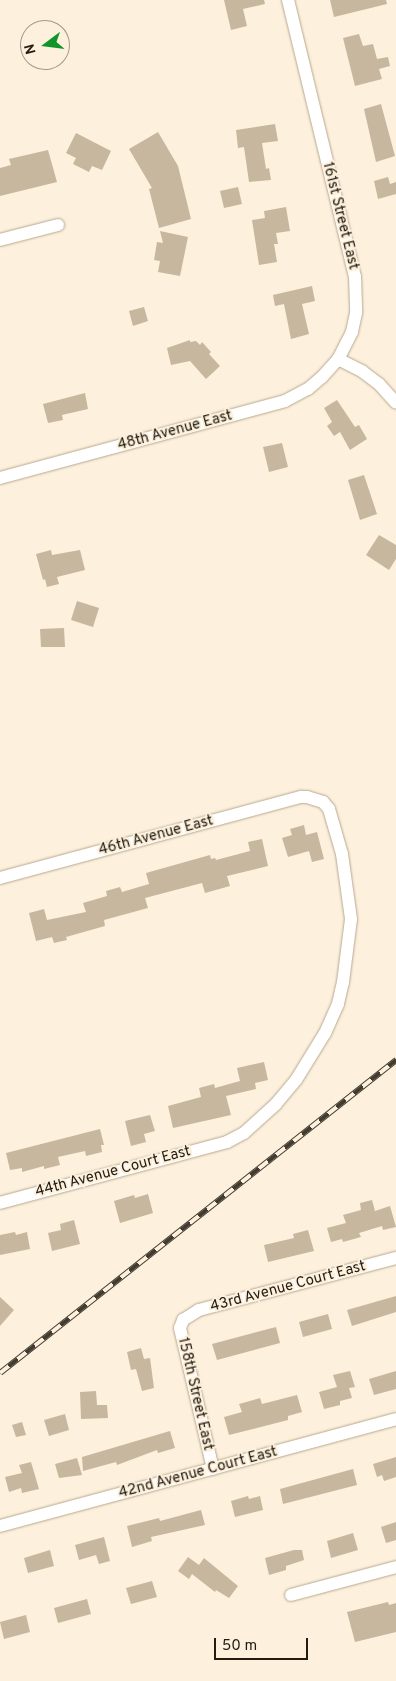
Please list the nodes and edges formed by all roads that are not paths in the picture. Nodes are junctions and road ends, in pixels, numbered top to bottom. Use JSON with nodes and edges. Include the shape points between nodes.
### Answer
{"nodes":[{"id":1,"x":288,"y":0,"type":"edge"},
{"id":2,"x":58,"y":225,"type":"dead end"},
{"id":3,"x":0,"y":240,"type":"edge"},
{"id":4,"x":338,"y":360,"type":"junction"},
{"id":5,"x":396,"y":403,"type":"edge"},
{"id":6,"x":0,"y":478,"type":"edge"},
{"id":7,"x":312,"y":799,"type":"joint"},
{"id":8,"x":0,"y":878,"type":"edge"},
{"id":9,"x":0,"y":1203,"type":"edge"},
{"id":10,"x":396,"y":1258,"type":"edge"},
{"id":11,"x":183,"y":1320,"type":"joint"},
{"id":12,"x":396,"y":1419,"type":"edge"},
{"id":13,"x":213,"y":1469,"type":"junction"},
{"id":14,"x":0,"y":1526,"type":"edge"},
{"id":15,"x":396,"y":1567,"type":"edge"},
{"id":16,"x":291,"y":1595,"type":"dead end"}],
"edges":[{"from":1,"to":4,"type":"street","name":"161st Street East","via":[[355,277],[356,313],[352,332]]},
{"from":2,"to":3,"type":"street"},
{"from":4,"to":5,"type":"street","via":[[368,376]]},
{"from":4,"to":6,"type":"street","name":"48th Avenue East","via":[[308,389],[285,400]]},
{"from":7,"to":8,"type":"street","name":"46th Avenue East","via":[[301,797]]},
{"from":7,"to":9,"type":"street","name":"44th Avenue Court East","via":[[323,802],[328,809],[342,854],[349,887],[350,940],[344,982],[325,1033],[296,1080],[259,1120],[227,1142]]},
{"from":10,"to":11,"type":"street","name":"43rd Avenue Court East","via":[[199,1310]]},
{"from":11,"to":13,"type":"street","name":"158th Street East","via":[[180,1328]]},
{"from":12,"to":13,"type":"street","name":"42nd Avenue Court East"},
{"from":13,"to":14,"type":"street","name":"42nd Avenue Court East"},
{"from":15,"to":16,"type":"street"}]}
